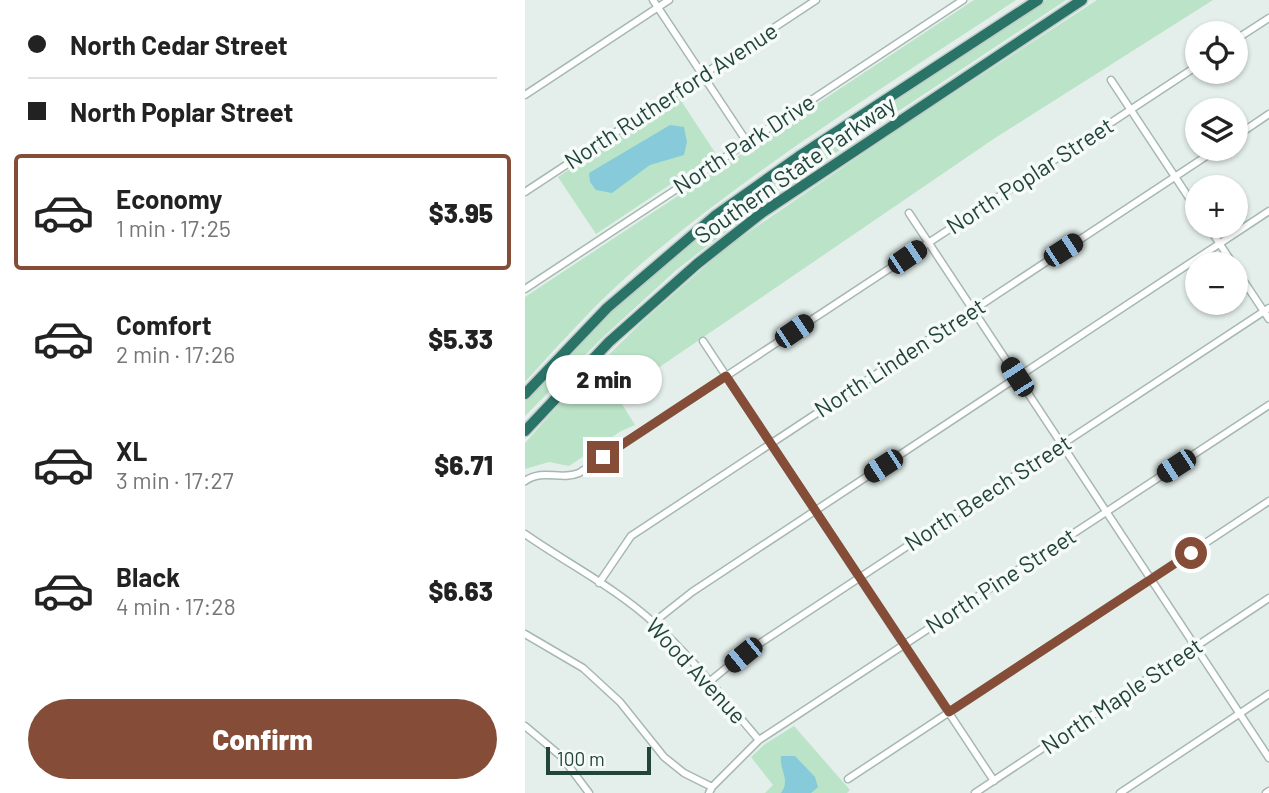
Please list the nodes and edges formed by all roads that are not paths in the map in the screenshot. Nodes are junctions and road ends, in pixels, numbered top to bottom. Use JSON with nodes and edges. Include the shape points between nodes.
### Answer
{"nodes":[{"id":1,"x":653,"y":0,"type":"edge"},
{"id":2,"x":669,"y":0,"type":"edge"},
{"id":3,"x":816,"y":0,"type":"edge"},
{"id":4,"x":963,"y":0,"type":"edge"},
{"id":5,"x":1038,"y":0,"type":"edge"},
{"id":6,"x":1083,"y":0,"type":"edge"},
{"id":7,"x":658,"y":8,"type":"junction"},
{"id":8,"x":1269,"y":18,"type":"edge"},
{"id":9,"x":1248,"y":32,"type":"edge"},
{"id":10,"x":1185,"y":73,"type":"edge"},
{"id":11,"x":702,"y":75,"type":"junction"},
{"id":12,"x":1111,"y":80,"type":"dead end"},
{"id":13,"x":525,"y":95,"type":"edge"},
{"id":14,"x":1131,"y":109,"type":"junction"},
{"id":15,"x":1269,"y":114,"type":"edge"},
{"id":16,"x":1248,"y":128,"type":"edge"},
{"id":17,"x":747,"y":142,"type":"junction"},
{"id":18,"x":1199,"y":161,"type":"edge"},
{"id":19,"x":1175,"y":177,"type":"junction"},
{"id":20,"x":525,"y":192,"type":"edge"},
{"id":21,"x":1185,"y":192,"type":"edge"},
{"id":22,"x":1269,"y":211,"type":"edge"},
{"id":23,"x":909,"y":213,"type":"dead end"},
{"id":24,"x":1216,"y":238,"type":"edge"},
{"id":25,"x":929,"y":242,"type":"junction"},
{"id":26,"x":1220,"y":244,"type":"junction"},
{"id":27,"x":1225,"y":252,"type":"edge"},
{"id":28,"x":1248,"y":285,"type":"edge"},
{"id":29,"x":525,"y":289,"type":"edge"},
{"id":30,"x":1266,"y":309,"type":"edge"},
{"id":31,"x":973,"y":310,"type":"junction"},
{"id":32,"x":1269,"y":319,"type":"edge"},
{"id":33,"x":703,"y":341,"type":"dead end"},
{"id":34,"x":726,"y":376,"type":"junction"},
{"id":35,"x":1017,"y":377,"type":"junction"},
{"id":36,"x":525,"y":394,"type":"edge"},
{"id":37,"x":1269,"y":405,"type":"edge"},
{"id":38,"x":525,"y":431,"type":"edge"},
{"id":39,"x":771,"y":443,"type":"junction"},
{"id":40,"x":1062,"y":444,"type":"junction"},
{"id":41,"x":525,"y":481,"type":"edge"},
{"id":42,"x":1269,"y":501,"type":"edge"},
{"id":43,"x":815,"y":510,"type":"junction"},
{"id":44,"x":1107,"y":512,"type":"junction"},
{"id":45,"x":525,"y":534,"type":"edge"},
{"id":46,"x":860,"y":578,"type":"junction"},
{"id":47,"x":1151,"y":579,"type":"junction"},
{"id":48,"x":599,"y":583,"type":"junction"},
{"id":49,"x":1269,"y":598,"type":"edge"},
{"id":50,"x":654,"y":622,"type":"junction"},
{"id":51,"x":525,"y":634,"type":"edge"},
{"id":52,"x":904,"y":645,"type":"junction"},
{"id":53,"x":1196,"y":647,"type":"junction"},
{"id":54,"x":709,"y":682,"type":"junction"},
{"id":55,"x":1269,"y":694,"type":"edge"},
{"id":56,"x":949,"y":712,"type":"junction"},
{"id":57,"x":1240,"y":714,"type":"junction"},
{"id":58,"x":525,"y":726,"type":"edge"},
{"id":59,"x":759,"y":740,"type":"junction"},
{"id":60,"x":1269,"y":758,"type":"edge"},
{"id":61,"x":848,"y":779,"type":"dead end"},
{"id":62,"x":994,"y":781,"type":"junction"},
{"id":63,"x":710,"y":790,"type":"edge"},
{"id":64,"x":589,"y":793,"type":"edge"},
{"id":65,"x":975,"y":793,"type":"edge"},
{"id":66,"x":1120,"y":793,"type":"edge"}],
"edges":[{"from":1,"to":7,"type":"street"},
{"from":2,"to":7,"type":"street"},
{"from":3,"to":11,"type":"street","name":"North Rutherford Avenue"},
{"from":4,"to":17,"type":"street","name":"North Park Drive"},
{"from":5,"to":36,"type":"highway","name":"Southern State Parkway","via":[[716,215],[607,308]]},
{"from":6,"to":38,"type":"highway","name":"Southern State Parkway","via":[[763,212],[645,309]]},
{"from":7,"to":11,"type":"street"},
{"from":7,"to":13,"type":"street"},
{"from":8,"to":9,"type":"street"},
{"from":10,"to":14,"type":"street","name":"North Poplar Street"},
{"from":11,"to":17,"type":"street"},
{"from":11,"to":20,"type":"street","name":"North Rutherford Avenue"},
{"from":12,"to":14,"type":"street"},
{"from":14,"to":19,"type":"street"},
{"from":14,"to":25,"type":"street","name":"North Poplar Street"},
{"from":15,"to":16,"type":"street"},
{"from":17,"to":29,"type":"street","name":"North Park Drive"},
{"from":18,"to":19,"type":"street","name":"North Linden Street"},
{"from":19,"to":21,"type":"street"},
{"from":19,"to":31,"type":"street","name":"North Linden Street"},
{"from":22,"to":26,"type":"street"},
{"from":23,"to":25,"type":"street"},
{"from":24,"to":26,"type":"street"},
{"from":25,"to":31,"type":"street"},
{"from":25,"to":34,"type":"street","name":"North Poplar Street"},
{"from":26,"to":27,"type":"street"},
{"from":26,"to":35,"type":"street"},
{"from":28,"to":30,"type":"street"},
{"from":30,"to":32,"type":"street"},
{"from":30,"to":40,"type":"street","name":"North Beech Street"},
{"from":31,"to":35,"type":"street"},
{"from":31,"to":39,"type":"street","name":"North Linden Street"},
{"from":33,"to":34,"type":"street"},
{"from":34,"to":39,"type":"street"},
{"from":34,"to":41,"type":"street","name":"North Poplar Street","via":[[583,471],[571,476],[542,473]]},
{"from":35,"to":40,"type":"street"},
{"from":35,"to":43,"type":"street"},
{"from":37,"to":44,"type":"street","name":"North Pine Street"},
{"from":39,"to":43,"type":"street"},
{"from":39,"to":48,"type":"street","name":"North Linden Street","via":[[631,536]]},
{"from":40,"to":44,"type":"street"},
{"from":40,"to":46,"type":"street","name":"North Beech Street"},
{"from":42,"to":47,"type":"street"},
{"from":43,"to":46,"type":"street"},
{"from":43,"to":50,"type":"street"},
{"from":44,"to":47,"type":"street"},
{"from":44,"to":52,"type":"street","name":"North Pine Street"},
{"from":45,"to":48,"type":"street","name":"Wood Avenue"},
{"from":46,"to":52,"type":"street"},
{"from":46,"to":54,"type":"street","name":"North Beech Street"},
{"from":47,"to":53,"type":"street"},
{"from":47,"to":56,"type":"street"},
{"from":48,"to":50,"type":"street","name":"Wood Avenue"},
{"from":49,"to":53,"type":"street","name":"North Maple Street"},
{"from":50,"to":54,"type":"street","name":"Wood Avenue"},
{"from":51,"to":63,"type":"street","via":[[583,668],[620,702],[664,757]]},
{"from":52,"to":56,"type":"street"},
{"from":52,"to":59,"type":"street","name":"North Pine Street"},
{"from":53,"to":57,"type":"street"},
{"from":53,"to":62,"type":"street","name":"North Maple Street"},
{"from":54,"to":59,"type":"street","name":"Wood Avenue"},
{"from":55,"to":57,"type":"street"},
{"from":56,"to":61,"type":"street"},
{"from":56,"to":62,"type":"street"},
{"from":57,"to":60,"type":"street"},
{"from":57,"to":66,"type":"street"},
{"from":58,"to":64,"type":"street","via":[[562,757]]},
{"from":59,"to":63,"type":"street","name":"North Pine Street"},
{"from":62,"to":65,"type":"street","name":"North Maple Street"}]}
